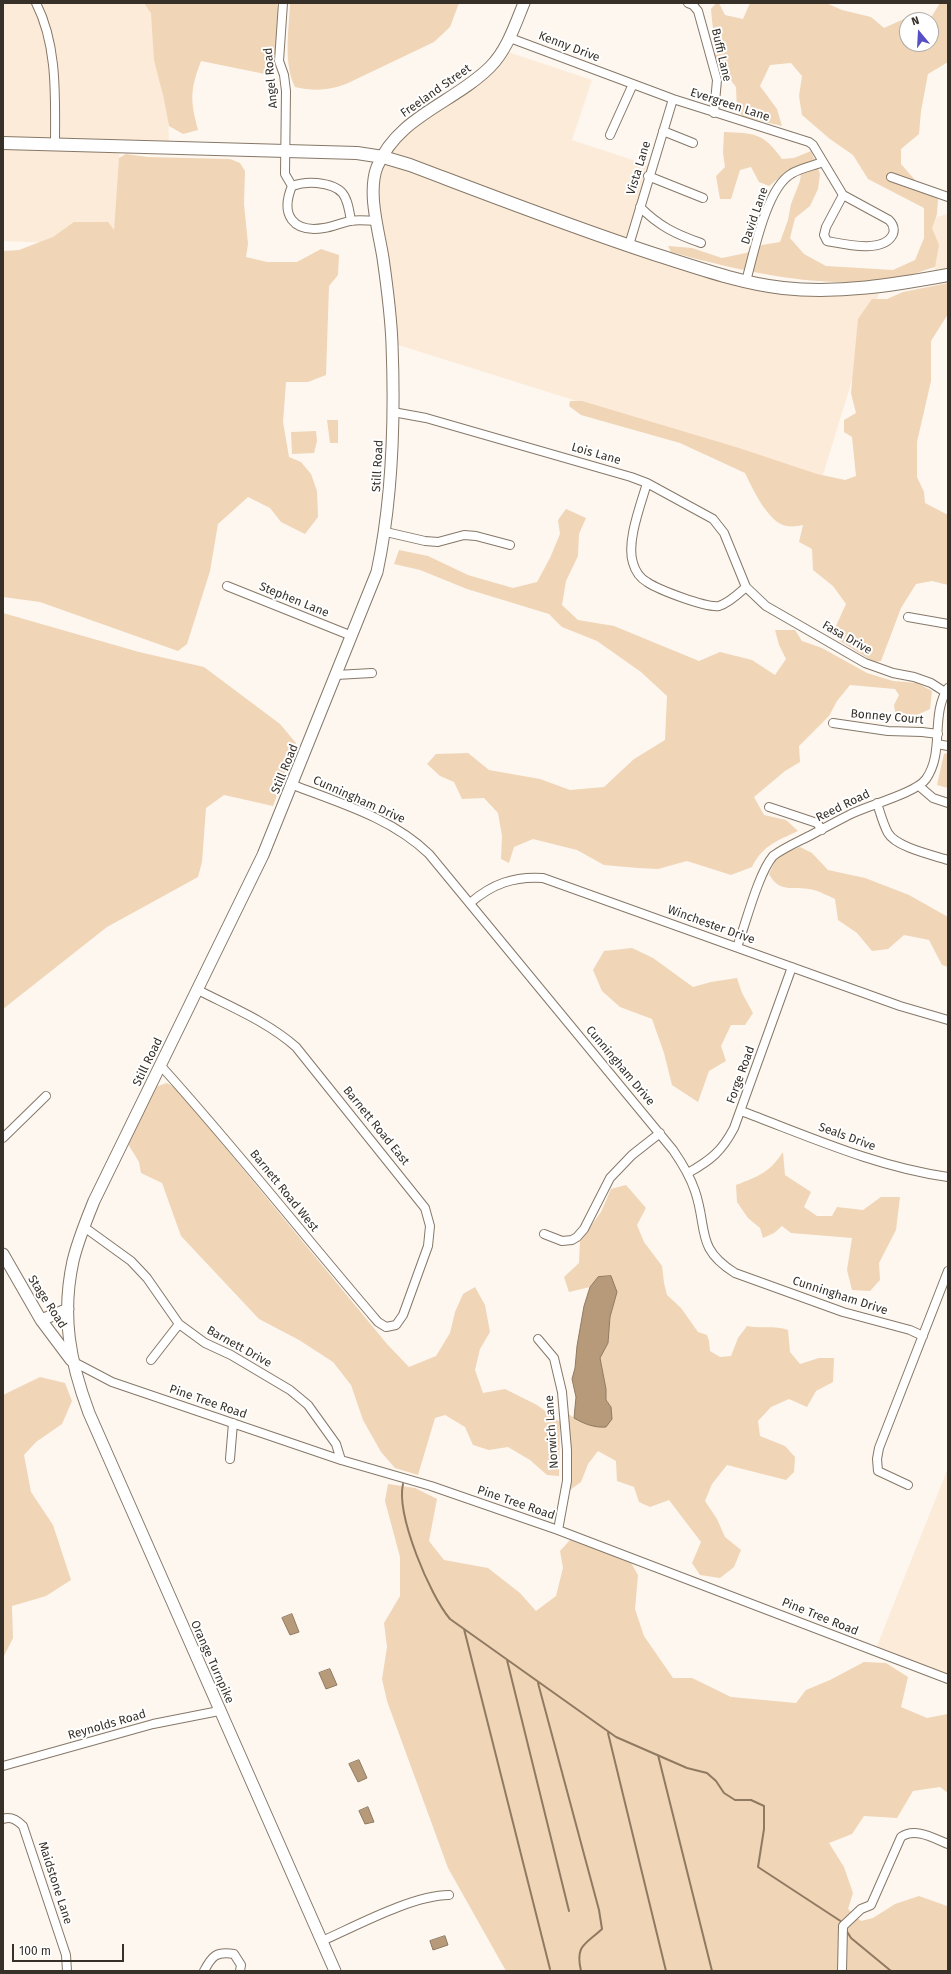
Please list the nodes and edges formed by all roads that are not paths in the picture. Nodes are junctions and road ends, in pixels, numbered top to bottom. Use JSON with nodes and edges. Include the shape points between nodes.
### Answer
{"nodes":[{"id":1,"x":36,"y":3,"type":"edge"},
{"id":2,"x":283,"y":3,"type":"edge"},
{"id":3,"x":524,"y":3,"type":"edge"},
{"id":4,"x":690,"y":4,"type":"edge"},
{"id":5,"x":510,"y":38,"type":"junction"},
{"id":6,"x":621,"y":79,"type":"joint"},
{"id":7,"x":633,"y":84,"type":"junction"},
{"id":8,"x":673,"y":99,"type":"junction"},
{"id":9,"x":714,"y":113,"type":"junction"},
{"id":10,"x":663,"y":131,"type":"junction"},
{"id":11,"x":610,"y":135,"type":"dead end"},
{"id":12,"x":3,"y":143,"type":"edge"},
{"id":13,"x":693,"y":143,"type":"dead end"},
{"id":14,"x":55,"y":145,"type":"junction"},
{"id":15,"x":286,"y":151,"type":"junction"},
{"id":16,"x":383,"y":157,"type":"junction"},
{"id":17,"x":823,"y":162,"type":"junction"},
{"id":18,"x":648,"y":176,"type":"junction"},
{"id":19,"x":891,"y":177,"type":"dead end"},
{"id":20,"x":292,"y":186,"type":"junction"},
{"id":21,"x":843,"y":195,"type":"junction"},
{"id":22,"x":948,"y":197,"type":"edge"},
{"id":23,"x":703,"y":198,"type":"dead end"},
{"id":24,"x":640,"y":207,"type":"junction"},
{"id":25,"x":351,"y":220,"type":"junction"},
{"id":26,"x":376,"y":221,"type":"junction"},
{"id":27,"x":701,"y":243,"type":"dead end"},
{"id":28,"x":629,"y":245,"type":"junction"},
{"id":29,"x":948,"y":275,"type":"edge"},
{"id":30,"x":746,"y":281,"type":"junction"},
{"id":31,"x":393,"y":412,"type":"junction"},
{"id":32,"x":647,"y":483,"type":"junction"},
{"id":33,"x":386,"y":532,"type":"junction"},
{"id":34,"x":510,"y":545,"type":"dead end"},
{"id":35,"x":227,"y":586,"type":"dead end"},
{"id":36,"x":746,"y":586,"type":"junction"},
{"id":37,"x":908,"y":617,"type":"dead end"},
{"id":38,"x":948,"y":624,"type":"edge"},
{"id":39,"x":352,"y":636,"type":"junction"},
{"id":40,"x":372,"y":672,"type":"dead end"},
{"id":41,"x":336,"y":675,"type":"junction"},
{"id":42,"x":947,"y":690,"type":"edge"},
{"id":43,"x":833,"y":723,"type":"dead end"},
{"id":44,"x":938,"y":734,"type":"junction"},
{"id":45,"x":937,"y":744,"type":"junction"},
{"id":46,"x":948,"y":746,"type":"edge"},
{"id":47,"x":293,"y":784,"type":"junction"},
{"id":48,"x":919,"y":786,"type":"junction"},
{"id":49,"x":877,"y":803,"type":"junction"},
{"id":50,"x":948,"y":803,"type":"edge"},
{"id":51,"x":769,"y":807,"type":"dead end"},
{"id":52,"x":822,"y":830,"type":"junction"},
{"id":53,"x":948,"y":860,"type":"edge"},
{"id":54,"x":470,"y":903,"type":"junction"},
{"id":55,"x":737,"y":947,"type":"junction"},
{"id":56,"x":792,"y":967,"type":"junction"},
{"id":57,"x":198,"y":990,"type":"junction"},
{"id":58,"x":948,"y":1020,"type":"edge"},
{"id":59,"x":160,"y":1066,"type":"junction"},
{"id":60,"x":46,"y":1096,"type":"dead end"},
{"id":61,"x":741,"y":1111,"type":"junction"},
{"id":62,"x":660,"y":1133,"type":"junction"},
{"id":63,"x":3,"y":1138,"type":"edge"},
{"id":64,"x":688,"y":1173,"type":"junction"},
{"id":65,"x":948,"y":1177,"type":"edge"},
{"id":66,"x":84,"y":1228,"type":"junction"},
{"id":67,"x":544,"y":1234,"type":"dead end"},
{"id":68,"x":3,"y":1254,"type":"edge"},
{"id":69,"x":948,"y":1271,"type":"edge"},
{"id":70,"x":68,"y":1309,"type":"junction"},
{"id":71,"x":41,"y":1320,"type":"junction"},
{"id":72,"x":179,"y":1324,"type":"junction"},
{"id":73,"x":390,"y":1327,"type":"joint"},
{"id":74,"x":923,"y":1336,"type":"junction"},
{"id":75,"x":538,"y":1339,"type":"dead end"},
{"id":76,"x":151,"y":1360,"type":"dead end"},
{"id":77,"x":72,"y":1361,"type":"junction"},
{"id":78,"x":232,"y":1423,"type":"junction"},
{"id":79,"x":230,"y":1459,"type":"dead end"},
{"id":80,"x":341,"y":1460,"type":"junction"},
{"id":81,"x":908,"y":1485,"type":"dead end"},
{"id":82,"x":558,"y":1530,"type":"junction"},
{"id":83,"x":948,"y":1679,"type":"edge"},
{"id":84,"x":219,"y":1711,"type":"junction"},
{"id":85,"x":3,"y":1766,"type":"edge"},
{"id":86,"x":3,"y":1819,"type":"edge"},
{"id":87,"x":948,"y":1844,"type":"edge"},
{"id":88,"x":449,"y":1895,"type":"dead end"},
{"id":89,"x":322,"y":1941,"type":"junction"},
{"id":90,"x":67,"y":1971,"type":"edge"},
{"id":91,"x":204,"y":1971,"type":"edge"},
{"id":92,"x":240,"y":1971,"type":"edge"},
{"id":93,"x":335,"y":1971,"type":"edge"},
{"id":94,"x":842,"y":1971,"type":"edge"}],
"edges":[{"from":1,"to":14,"type":"street","via":[[47,29],[55,86]]},
{"from":2,"to":15,"type":"street","name":"Angel Road","via":[[279,61],[286,91]]},
{"from":3,"to":5,"type":"main road","name":"Freeland Street"},
{"from":4,"to":9,"type":"street","name":"Buffi Lane","via":[[698,11],[717,80]]},
{"from":5,"to":6,"type":"street","name":"Kenny Drive"},
{"from":5,"to":16,"type":"main road","name":"Freeland Street","via":[[491,66],[469,85],[404,129]]},
{"from":6,"to":7,"type":"street","name":"Evergreen Lane"},
{"from":7,"to":8,"type":"street","name":"Evergreen Lane"},
{"from":7,"to":11,"type":"street"},
{"from":8,"to":9,"type":"street","name":"Evergreen Lane"},
{"from":8,"to":10,"type":"street","name":"Vista Lane"},
{"from":9,"to":17,"type":"street","name":"Evergreen Lane","via":[[809,142]]},
{"from":10,"to":13,"type":"street"},
{"from":10,"to":18,"type":"street","name":"Vista Lane"},
{"from":12,"to":14,"type":"main road"},
{"from":14,"to":15,"type":"main road"},
{"from":15,"to":16,"type":"main road","via":[[357,153]]},
{"from":15,"to":20,"type":"street","name":"Angel Road","via":[[285,174]]},
{"from":16,"to":26,"type":"main road","name":"Still Road","via":[[375,175]]},
{"from":16,"to":28,"type":"main road"},
{"from":17,"to":21,"type":"street","name":"Evergreen Lane"},
{"from":17,"to":30,"type":"street","name":"David Lane","via":[[790,174],[778,185],[766,212]]},
{"from":18,"to":23,"type":"street"},
{"from":18,"to":24,"type":"street","name":"Vista Lane"},
{"from":19,"to":22,"type":"street"},
{"from":20,"to":25,"type":"street","via":[[307,182],[337,187],[349,208]]},
{"from":20,"to":25,"type":"street","via":[[286,199],[287,210],[291,220],[298,226],[310,229],[324,228]]},
{"from":21,"to":21,"type":"street","via":[[826,227],[824,235],[827,241],[870,246],[881,245],[889,240],[894,232],[893,224],[889,220]]},
{"from":24,"to":27,"type":"street","via":[[665,229]]},
{"from":24,"to":28,"type":"street","name":"Vista Lane"},
{"from":25,"to":26,"type":"street"},
{"from":26,"to":31,"type":"main road","name":"Still Road","via":[[386,277],[392,343]]},
{"from":28,"to":30,"type":"main road"},
{"from":29,"to":30,"type":"main road","via":[[867,288],[830,290],[782,288]]},
{"from":31,"to":32,"type":"street","name":"Lois Lane","via":[[433,420]]},
{"from":31,"to":33,"type":"main road","name":"Still Road"},
{"from":32,"to":36,"type":"street","name":"Lois Lane","via":[[713,519],[724,533]]},
{"from":32,"to":36,"type":"street","via":[[633,536],[631,554],[633,563],[646,582],[711,607],[730,600]]},
{"from":33,"to":34,"type":"street","via":[[438,542],[464,535],[476,536]]},
{"from":33,"to":39,"type":"main road","name":"Still Road","via":[[377,572]]},
{"from":35,"to":39,"type":"street","name":"Stephen Lane"},
{"from":36,"to":42,"type":"street","name":"Fasa Drive","via":[[766,606],[865,663],[920,679]]},
{"from":37,"to":38,"type":"street"},
{"from":39,"to":41,"type":"main road","name":"Still Road"},
{"from":40,"to":41,"type":"street"},
{"from":41,"to":47,"type":"main road","name":"Still Road"},
{"from":42,"to":44,"type":"street","name":"Reed Road","via":[[940,708]]},
{"from":43,"to":44,"type":"street","name":"Bonney Court","via":[[888,732]]},
{"from":44,"to":45,"type":"street","name":"Reed Road"},
{"from":45,"to":46,"type":"street"},
{"from":45,"to":48,"type":"street","name":"Reed Road","via":[[934,767]]},
{"from":47,"to":54,"type":"street","name":"Cunningham Drive","via":[[372,816],[415,840]]},
{"from":47,"to":57,"type":"main road","name":"Still Road","via":[[263,856]]},
{"from":48,"to":49,"type":"street","name":"Reed Road"},
{"from":48,"to":50,"type":"street","via":[[933,798]]},
{"from":49,"to":52,"type":"street","name":"Reed Road"},
{"from":49,"to":53,"type":"street","via":[[892,838],[903,845]]},
{"from":51,"to":52,"type":"street","via":[[817,823]]},
{"from":52,"to":55,"type":"street","name":"Reed Road","via":[[779,851],[769,862]]},
{"from":54,"to":55,"type":"street","name":"Winchester Drive","via":[[493,886],[509,880],[543,878]]},
{"from":54,"to":62,"type":"street","name":"Cunningham Drive"},
{"from":55,"to":56,"type":"street","name":"Winchester Drive"},
{"from":56,"to":58,"type":"street","name":"Winchester Drive","via":[[900,1006]]},
{"from":56,"to":61,"type":"street","name":"Forge Road"},
{"from":57,"to":59,"type":"main road","name":"Still Road"},
{"from":57,"to":73,"type":"street","name":"Barnett Road East","via":[[283,1035],[296,1047],[425,1208],[430,1226],[428,1246],[403,1315],[396,1325]]},
{"from":59,"to":66,"type":"main road","name":"Still Road","via":[[94,1201]]},
{"from":59,"to":73,"type":"street","name":"Barnett Road West","via":[[218,1129],[378,1322]]},
{"from":60,"to":63,"type":"street"},
{"from":61,"to":64,"type":"street","name":"Forge Road","via":[[720,1151]]},
{"from":61,"to":65,"type":"street","name":"Seals Drive","via":[[881,1162],[920,1173]]},
{"from":62,"to":64,"type":"street","name":"Cunningham Drive"},
{"from":62,"to":67,"type":"street","via":[[632,1155],[610,1178],[584,1229],[577,1237],[562,1241]]},
{"from":64,"to":74,"type":"street","name":"Cunningham Drive","via":[[695,1192],[705,1240],[712,1254],[723,1266],[735,1273],[837,1310]]},
{"from":66,"to":70,"type":"main road","name":"Still Road","via":[[73,1261]]},
{"from":66,"to":72,"type":"street","name":"Barnett Drive","via":[[147,1278]]},
{"from":68,"to":71,"type":"main road","name":"Stage Road"},
{"from":69,"to":74,"type":"street"},
{"from":70,"to":71,"type":"main road"},
{"from":70,"to":77,"type":"main road","name":"Still Road"},
{"from":71,"to":77,"type":"main road","name":"Stage Road"},
{"from":72,"to":76,"type":"street"},
{"from":72,"to":80,"type":"street","name":"Barnett Drive","via":[[205,1343],[231,1355],[290,1390],[308,1405],[336,1444]]},
{"from":74,"to":81,"type":"street","via":[[877,1459],[878,1471]]},
{"from":75,"to":82,"type":"street","name":"Norwich Lane","via":[[554,1358],[562,1392],[567,1481]]},
{"from":77,"to":78,"type":"street","name":"Pine Tree Road","via":[[112,1382]]},
{"from":77,"to":84,"type":"main road","name":"Orange Turnpike","via":[[89,1413]]},
{"from":78,"to":79,"type":"street"},
{"from":78,"to":80,"type":"street","name":"Pine Tree Road"},
{"from":80,"to":82,"type":"street","name":"Pine Tree Road","via":[[431,1486]]},
{"from":82,"to":83,"type":"street","name":"Pine Tree Road"},
{"from":84,"to":85,"type":"street","name":"Reynolds Road","via":[[153,1724]]},
{"from":84,"to":89,"type":"main road","name":"Orange Turnpike"},
{"from":86,"to":90,"type":"street","name":"Maidstone Lane","via":[[17,1820],[23,1826],[66,1955]]},
{"from":87,"to":94,"type":"street","via":[[916,1832],[908,1832],[901,1837],[871,1905],[861,1909],[842,1926]]},
{"from":88,"to":89,"type":"street","via":[[438,1895],[393,1909]]},
{"from":89,"to":93,"type":"main road","name":"Orange Turnpike"},
{"from":91,"to":92,"type":"street","via":[[210,1958],[222,1952],[234,1954],[241,1965]]}]}
